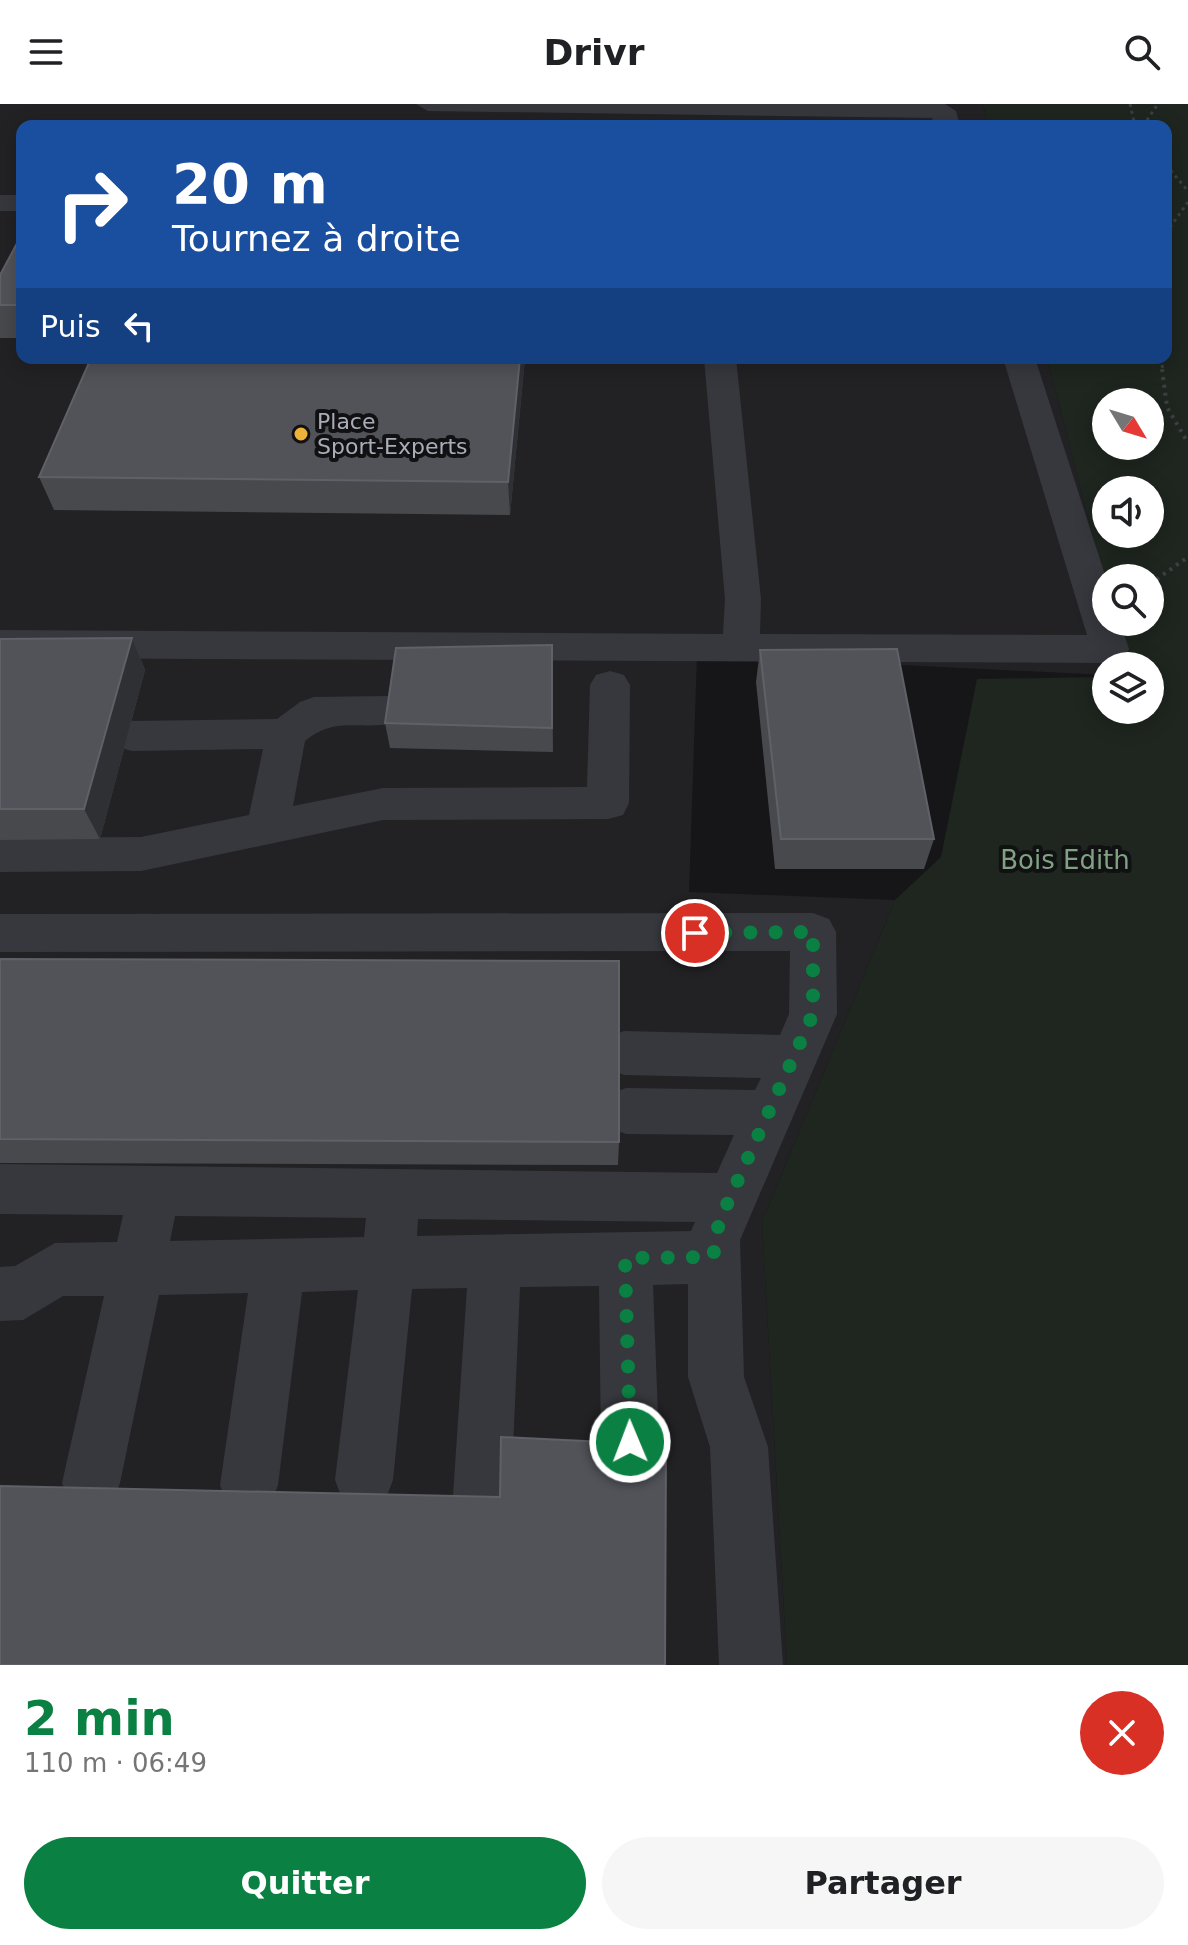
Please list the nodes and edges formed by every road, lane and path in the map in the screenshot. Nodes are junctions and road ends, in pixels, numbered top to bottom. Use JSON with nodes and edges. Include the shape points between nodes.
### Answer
{"nodes":[{"id":1,"x":428,"y":104,"type":"edge"},
{"id":2,"x":697,"y":117,"type":"edge"},
{"id":3,"x":945,"y":120,"type":"edge"},
{"id":4,"x":1172,"y":172,"type":"edge"},
{"id":5,"x":1188,"y":191,"type":"edge"},
{"id":6,"x":1188,"y":202,"type":"edge"},
{"id":7,"x":1172,"y":225,"type":"edge"},
{"id":8,"x":721,"y":364,"type":"edge"},
{"id":9,"x":1021,"y":364,"type":"edge"},
{"id":10,"x":1162,"y":364,"type":"edge"},
{"id":11,"x":1188,"y":443,"type":"edge"},
{"id":12,"x":1188,"y":557,"type":"edge"},
{"id":13,"x":1164,"y":574,"type":"edge"},
{"id":14,"x":0,"y":644,"type":"edge"},
{"id":15,"x":741,"y":646,"type":"junction"},
{"id":16,"x":610,"y":685,"type":"dead end"},
{"id":17,"x":387,"y":711,"type":"edge"},
{"id":18,"x":286,"y":734,"type":"junction"},
{"id":19,"x":132,"y":736,"type":"dead end"},
{"id":20,"x":267,"y":828,"type":"junction"},
{"id":21,"x":0,"y":855,"type":"edge"},
{"id":22,"x":0,"y":933,"type":"edge"},
{"id":23,"x":624,"y":1053,"type":"dead end"},
{"id":24,"x":795,"y":1057,"type":"junction"},
{"id":25,"x":626,"y":1111,"type":"dead end"},
{"id":26,"x":769,"y":1113,"type":"junction"},
{"id":27,"x":0,"y":1189,"type":"edge"},
{"id":28,"x":154,"y":1191,"type":"junction"},
{"id":29,"x":395,"y":1194,"type":"junction"},
{"id":30,"x":730,"y":1198,"type":"junction"},
{"id":31,"x":713,"y":1257,"type":"junction"},
{"id":32,"x":625,"y":1258,"type":"junction"},
{"id":33,"x":495,"y":1261,"type":"junction"},
{"id":34,"x":388,"y":1262,"type":"junction"},
{"id":35,"x":279,"y":1265,"type":"junction"},
{"id":36,"x":137,"y":1269,"type":"junction"},
{"id":37,"x":0,"y":1294,"type":"edge"},
{"id":38,"x":630,"y":1442,"type":"edge"},
{"id":39,"x":364,"y":1480,"type":"dead end"},
{"id":40,"x":91,"y":1483,"type":"dead end"},
{"id":41,"x":249,"y":1485,"type":"dead end"},
{"id":42,"x":482,"y":1495,"type":"edge"},
{"id":43,"x":751,"y":1665,"type":"edge"}],
"edges":[{"from":1,"to":2,"type":"lane"},
{"from":2,"to":3,"type":"lane","via":[[943,111]]},
{"from":4,"to":5,"type":"path"},
{"from":6,"to":7,"type":"path"},
{"from":8,"to":15,"type":"lane","via":[[743,599]]},
{"from":9,"to":15,"type":"lane","via":[[1110,649]]},
{"from":10,"to":11,"type":"path","via":[[1167,407]]},
{"from":12,"to":13,"type":"path"},
{"from":14,"to":15,"type":"lane"},
{"from":16,"to":20,"type":"lane","via":[[608,803],[383,804]]},
{"from":17,"to":18,"type":"lane","via":[[314,712]]},
{"from":18,"to":19,"type":"lane"},
{"from":18,"to":20,"type":"lane"},
{"from":20,"to":21,"type":"lane","via":[[141,854]]},
{"from":22,"to":24,"type":"lane","via":[[813,932],[815,1004]]},
{"from":23,"to":24,"type":"lane"},
{"from":24,"to":26,"type":"lane"},
{"from":25,"to":26,"type":"lane"},
{"from":26,"to":30,"type":"lane"},
{"from":27,"to":28,"type":"lane"},
{"from":28,"to":29,"type":"lane"},
{"from":28,"to":36,"type":"lane"},
{"from":29,"to":30,"type":"lane"},
{"from":29,"to":34,"type":"lane"},
{"from":30,"to":31,"type":"lane","via":[[716,1231]]},
{"from":31,"to":32,"type":"lane"},
{"from":31,"to":43,"type":"lane","via":[[716,1377],[739,1447]]},
{"from":32,"to":33,"type":"lane"},
{"from":32,"to":38,"type":"lane"},
{"from":33,"to":34,"type":"lane"},
{"from":33,"to":42,"type":"lane"},
{"from":34,"to":35,"type":"lane"},
{"from":34,"to":39,"type":"lane"},
{"from":35,"to":36,"type":"lane"},
{"from":35,"to":41,"type":"lane"},
{"from":36,"to":37,"type":"lane","via":[[55,1270],[23,1293]]},
{"from":36,"to":40,"type":"lane"}]}
